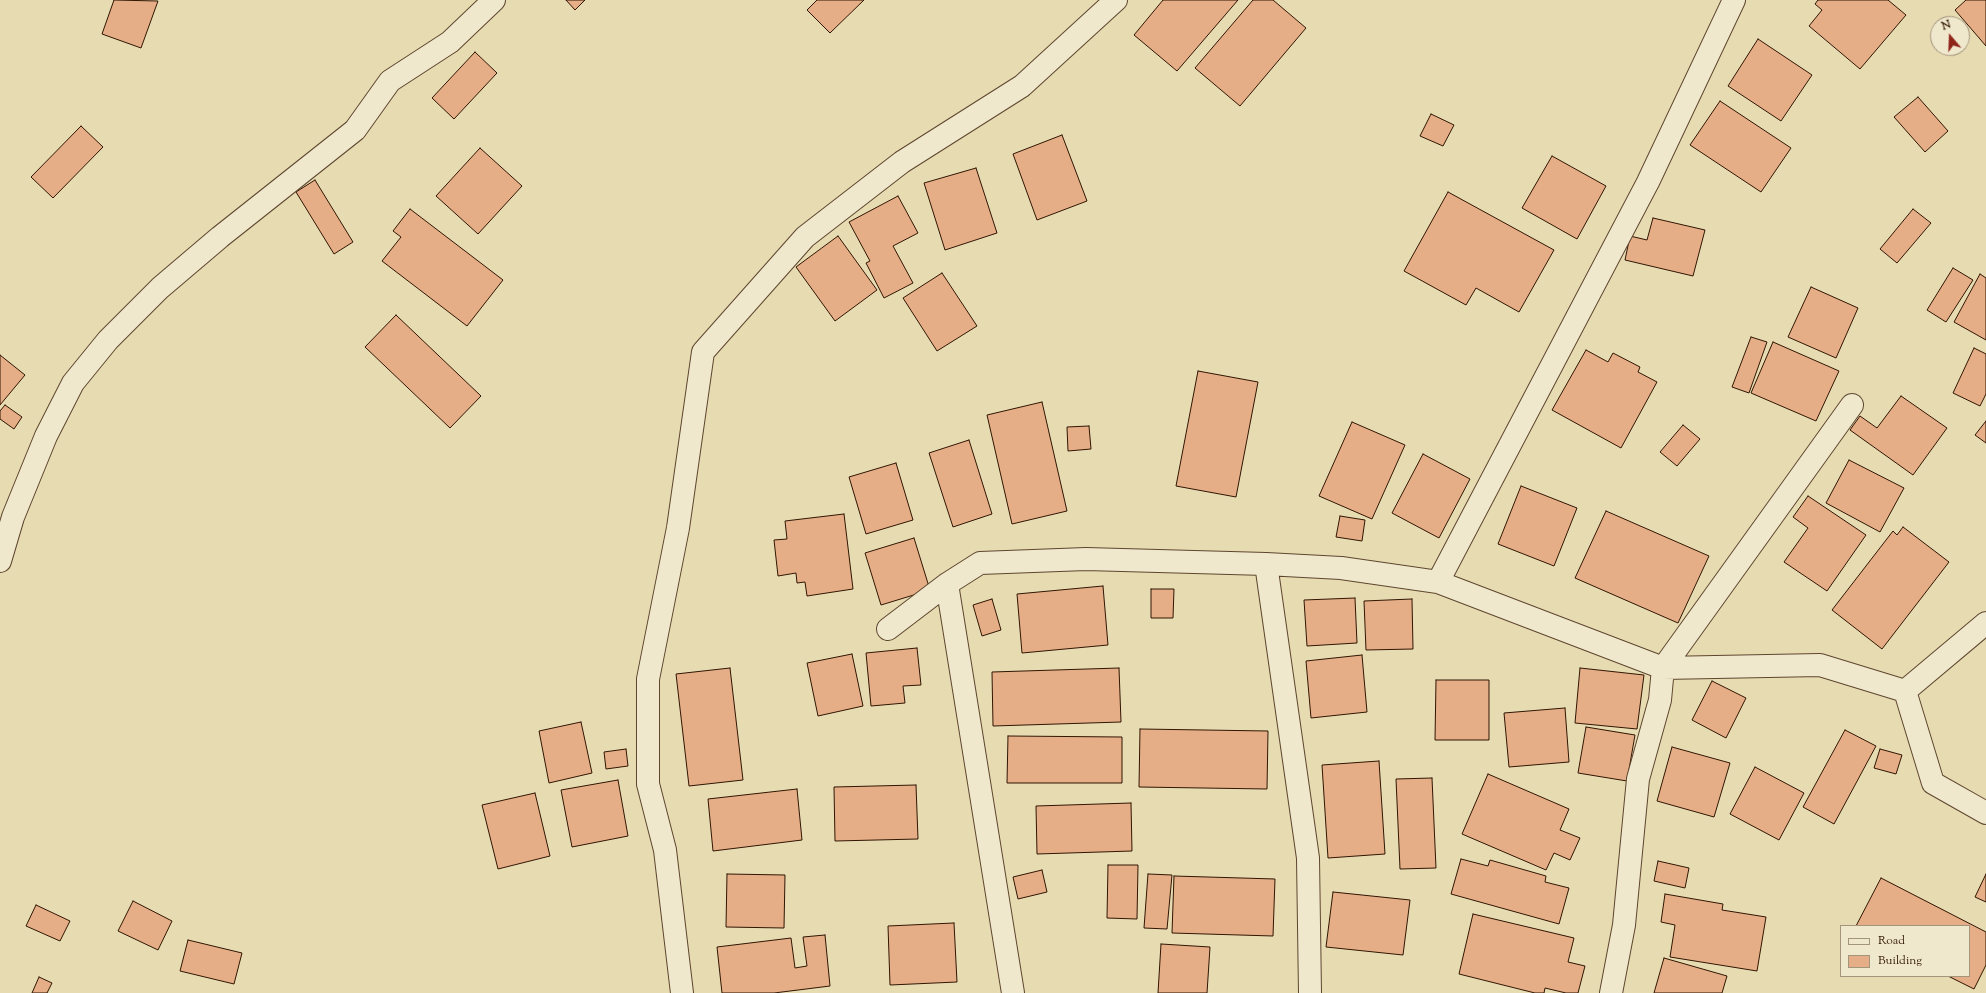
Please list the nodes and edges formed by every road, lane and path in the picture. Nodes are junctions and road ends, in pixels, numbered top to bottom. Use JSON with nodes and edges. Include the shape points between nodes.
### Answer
{"nodes":[{"id":1,"x":494,"y":0,"type":"edge"},
{"id":2,"x":1116,"y":0,"type":"edge"},
{"id":3,"x":1734,"y":0,"type":"edge"},
{"id":4,"x":1852,"y":405,"type":"dead end"},
{"id":5,"x":7,"y":513,"type":"edge"},
{"id":6,"x":0,"y":561,"type":"edge"},
{"id":7,"x":1266,"y":564,"type":"junction"},
{"id":8,"x":1438,"y":582,"type":"junction"},
{"id":9,"x":947,"y":584,"type":"junction"},
{"id":10,"x":1986,"y":623,"type":"edge"},
{"id":11,"x":888,"y":629,"type":"dead end"},
{"id":12,"x":1663,"y":668,"type":"junction"},
{"id":13,"x":1905,"y":691,"type":"junction"},
{"id":14,"x":1986,"y":813,"type":"edge"},
{"id":15,"x":682,"y":993,"type":"edge"},
{"id":16,"x":1013,"y":993,"type":"edge"},
{"id":17,"x":1310,"y":993,"type":"edge"},
{"id":18,"x":1611,"y":993,"type":"edge"}],
"edges":[{"from":1,"to":5,"type":"street","via":[[450,42],[390,81],[355,130],[160,288],[108,340],[73,382]]},
{"from":2,"to":15,"type":"street","via":[[1022,86],[902,162],[805,237],[703,352],[678,528],[648,679],[648,784],[665,850]]},
{"from":3,"to":8,"type":"street","via":[[1648,182]]},
{"from":4,"to":12,"type":"street"},
{"from":5,"to":6,"type":"street"},
{"from":7,"to":8,"type":"street","via":[[1341,568]]},
{"from":7,"to":9,"type":"street","via":[[1086,558],[980,562]]},
{"from":7,"to":17,"type":"street","via":[[1308,858]]},
{"from":8,"to":12,"type":"street"},
{"from":9,"to":11,"type":"street"},
{"from":9,"to":16,"type":"street"},
{"from":10,"to":13,"type":"street"},
{"from":12,"to":13,"type":"street","via":[[1820,665]]},
{"from":12,"to":18,"type":"street","via":[[1660,700],[1638,779],[1624,925]]},
{"from":13,"to":14,"type":"street","via":[[1933,783]]}]}
